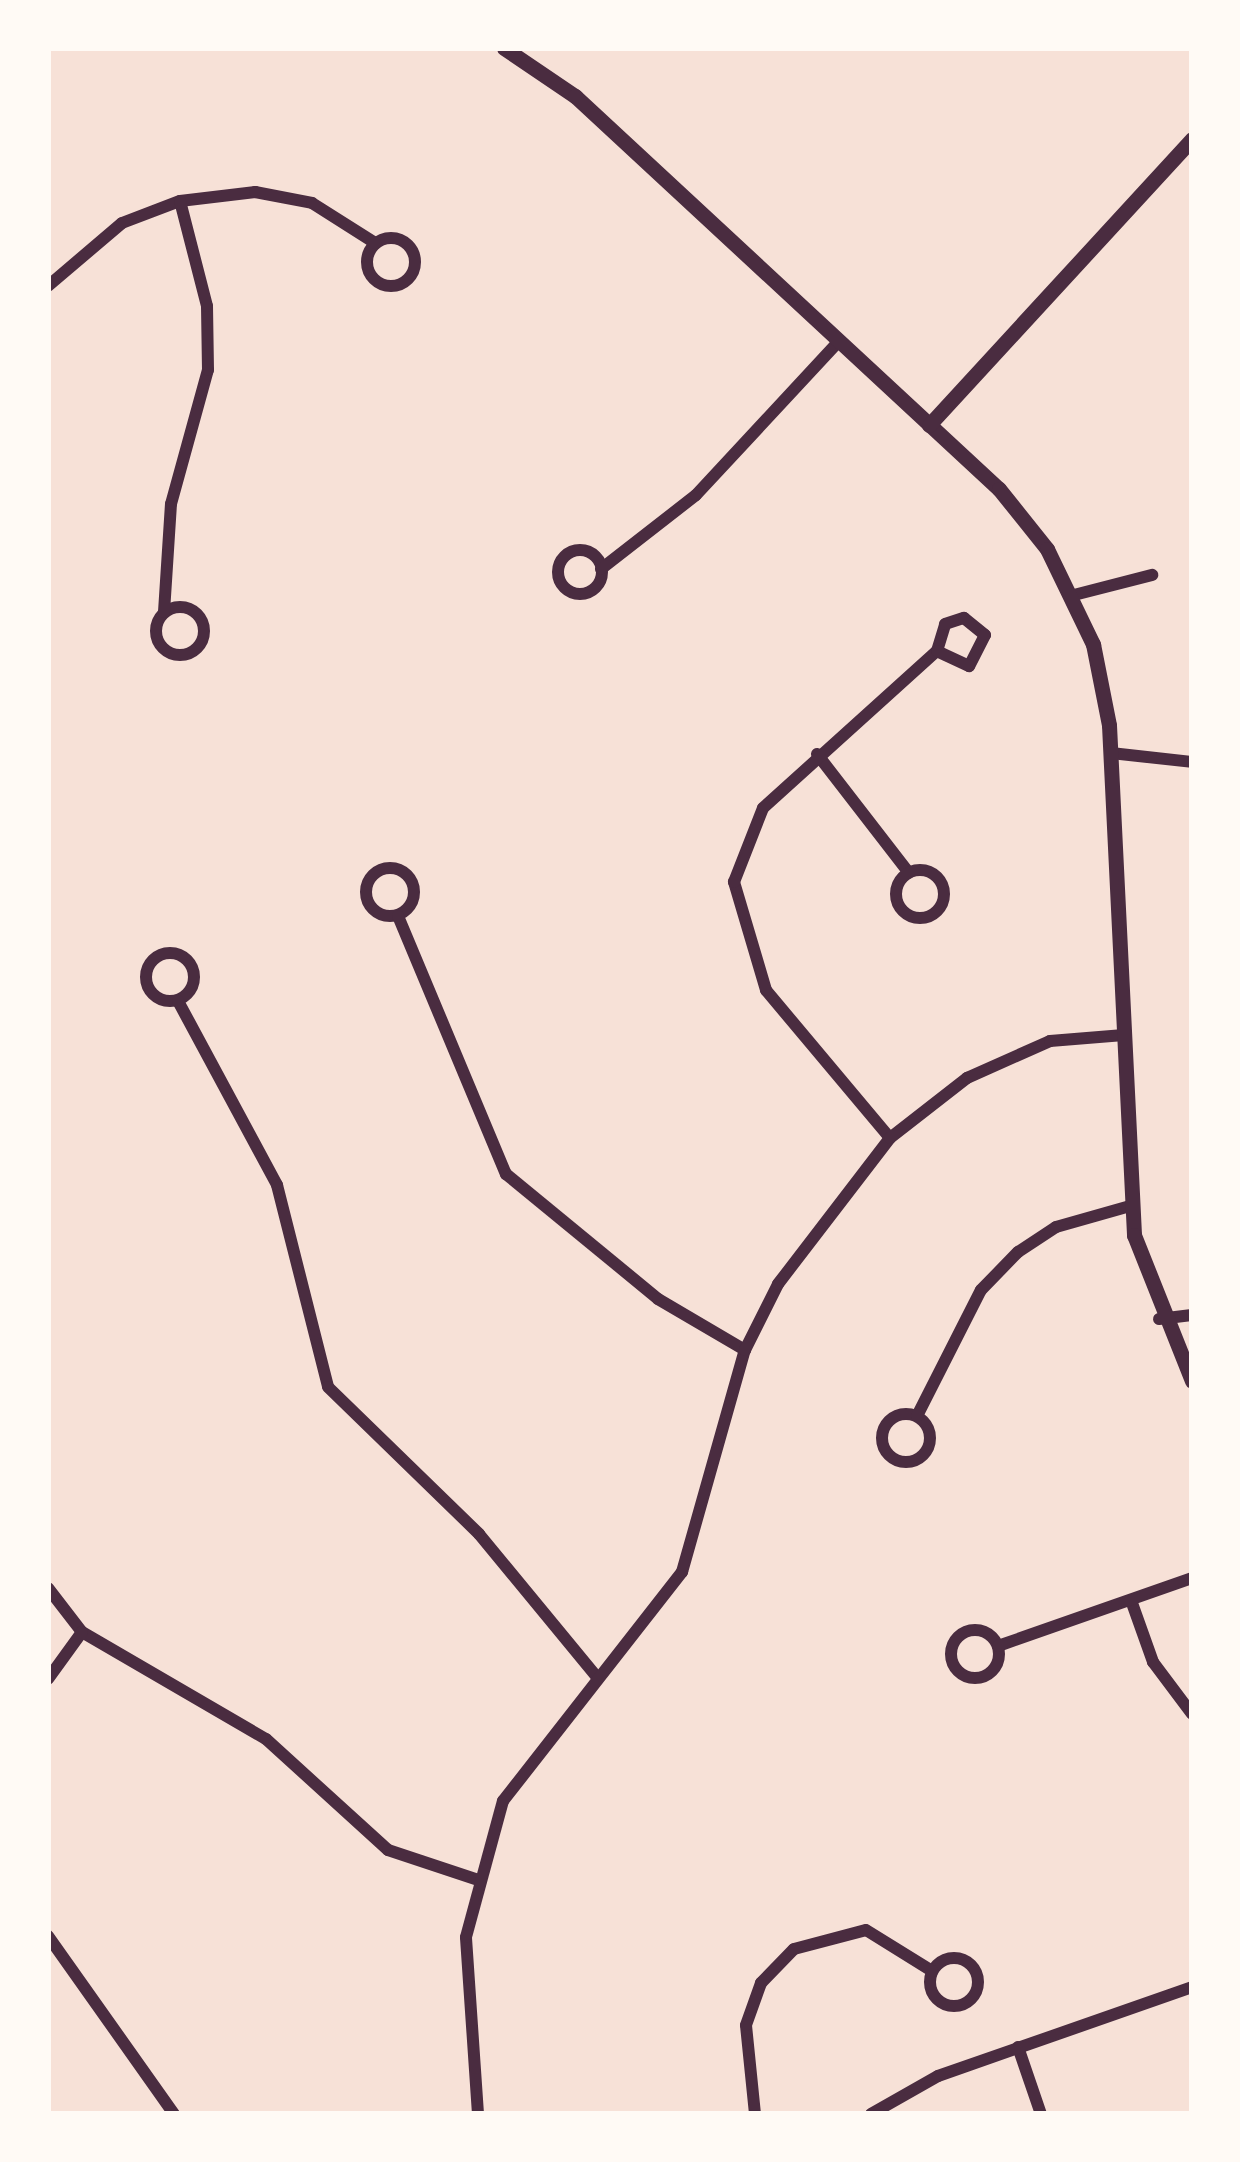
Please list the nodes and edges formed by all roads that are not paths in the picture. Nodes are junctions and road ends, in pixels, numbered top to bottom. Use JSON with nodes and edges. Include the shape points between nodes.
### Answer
{"nodes":[{"id":1,"x":504,"y":48,"type":"edge"},
{"id":2,"x":1192,"y":139,"type":"edge"},
{"id":3,"x":180,"y":201,"type":"junction"},
{"id":4,"x":375,"y":243,"type":"junction"},
{"id":5,"x":48,"y":286,"type":"edge"},
{"id":6,"x":839,"y":341,"type":"junction"},
{"id":7,"x":929,"y":425,"type":"junction"},
{"id":8,"x":601,"y":568,"type":"dead end"},
{"id":9,"x":1151,"y":574,"type":"dead end"},
{"id":10,"x":1070,"y":596,"type":"junction"},
{"id":11,"x":164,"y":612,"type":"junction"},
{"id":12,"x":937,"y":651,"type":"junction"},
{"id":13,"x":1111,"y":753,"type":"junction"},
{"id":14,"x":817,"y":754,"type":"junction"},
{"id":15,"x":1192,"y":762,"type":"edge"},
{"id":16,"x":909,"y":873,"type":"junction"},
{"id":17,"x":398,"y":916,"type":"junction"},
{"id":18,"x":178,"y":1001,"type":"junction"},
{"id":19,"x":1124,"y":1035,"type":"junction"},
{"id":20,"x":890,"y":1138,"type":"junction"},
{"id":21,"x":1130,"y":1206,"type":"junction"},
{"id":22,"x":1192,"y":1316,"type":"edge"},
{"id":23,"x":1159,"y":1319,"type":"junction"},
{"id":24,"x":746,"y":1350,"type":"junction"},
{"id":25,"x":1192,"y":1381,"type":"edge"},
{"id":26,"x":917,"y":1416,"type":"junction"},
{"id":27,"x":1192,"y":1578,"type":"edge"},
{"id":28,"x":48,"y":1588,"type":"edge"},
{"id":29,"x":1132,"y":1604,"type":"junction"},
{"id":30,"x":82,"y":1632,"type":"junction"},
{"id":31,"x":998,"y":1646,"type":"junction"},
{"id":32,"x":597,"y":1677,"type":"junction"},
{"id":33,"x":48,"y":1678,"type":"edge"},
{"id":34,"x":1192,"y":1714,"type":"edge"},
{"id":35,"x":475,"y":1880,"type":"junction"},
{"id":36,"x":48,"y":1936,"type":"edge"},
{"id":37,"x":932,"y":1971,"type":"junction"},
{"id":38,"x":1192,"y":1988,"type":"edge"},
{"id":39,"x":1018,"y":2047,"type":"junction"},
{"id":40,"x":174,"y":2114,"type":"edge"},
{"id":41,"x":478,"y":2114,"type":"edge"},
{"id":42,"x":755,"y":2114,"type":"edge"},
{"id":43,"x":871,"y":2114,"type":"edge"},
{"id":44,"x":1041,"y":2114,"type":"edge"}],
"edges":[{"from":1,"to":6,"type":"street","via":[[575,96]]},
{"from":2,"to":7,"type":"street"},
{"from":3,"to":4,"type":"street","via":[[255,192],[312,203]]},
{"from":3,"to":5,"type":"street","via":[[122,223]]},
{"from":3,"to":11,"type":"street","via":[[207,306],[208,370],[171,504]]},
{"from":4,"to":4,"type":"street","via":[[372,278],[407,281],[410,246]]},
{"from":6,"to":7,"type":"street"},
{"from":6,"to":8,"type":"street","via":[[696,495]]},
{"from":7,"to":10,"type":"street","via":[[1023,519]]},
{"from":9,"to":10,"type":"street"},
{"from":10,"to":13,"type":"street","via":[[1093,644]]},
{"from":11,"to":11,"type":"street","via":[[161,647],[196,649],[199,614]]},
{"from":12,"to":12,"type":"street","via":[[969,666],[985,635],[954,620]]},
{"from":12,"to":14,"type":"street"},
{"from":13,"to":15,"type":"street"},
{"from":13,"to":19,"type":"street"},
{"from":14,"to":16,"type":"street"},
{"from":14,"to":20,"type":"street","via":[[763,808],[734,882],[744,939],[766,990]]},
{"from":16,"to":16,"type":"street","via":[[896,900],[928,917],[942,885]]},
{"from":17,"to":17,"type":"street","via":[[414,884],[382,869],[367,900]]},
{"from":17,"to":24,"type":"street","via":[[506,1174],[658,1299]]},
{"from":18,"to":18,"type":"street","via":[[193,969],[162,954],[146,985]]},
{"from":18,"to":32,"type":"street","via":[[277,1185],[328,1387],[479,1534]]},
{"from":19,"to":20,"type":"street","via":[[1050,1041],[1009,1059]]},
{"from":19,"to":21,"type":"street"},
{"from":20,"to":24,"type":"street","via":[[834,1200]]},
{"from":21,"to":23,"type":"street"},
{"from":21,"to":26,"type":"street","via":[[1072,1220],[1018,1252],[981,1290]]},
{"from":22,"to":23,"type":"street"},
{"from":23,"to":25,"type":"street"},
{"from":24,"to":32,"type":"street","via":[[682,1572],[630,1651]]},
{"from":26,"to":26,"type":"street","via":[[884,1427],[895,1460],[928,1449]]},
{"from":27,"to":29,"type":"street"},
{"from":28,"to":30,"type":"street"},
{"from":29,"to":31,"type":"street"},
{"from":29,"to":34,"type":"street","via":[[1153,1662]]},
{"from":30,"to":33,"type":"street"},
{"from":30,"to":35,"type":"street","via":[[266,1739],[388,1850]]},
{"from":31,"to":31,"type":"street","via":[[967,1630],[951,1662],[982,1677]]},
{"from":32,"to":35,"type":"street","via":[[502,1801]]},
{"from":35,"to":41,"type":"street","via":[[466,1937]]},
{"from":36,"to":40,"type":"street"},
{"from":37,"to":37,"type":"street","via":[[944,2005],[976,1993],[965,1960]]},
{"from":37,"to":42,"type":"street","via":[[866,1930],[794,1949],[761,1983],[746,2025]]},
{"from":38,"to":39,"type":"street"},
{"from":39,"to":43,"type":"street"},
{"from":39,"to":44,"type":"street"}]}
